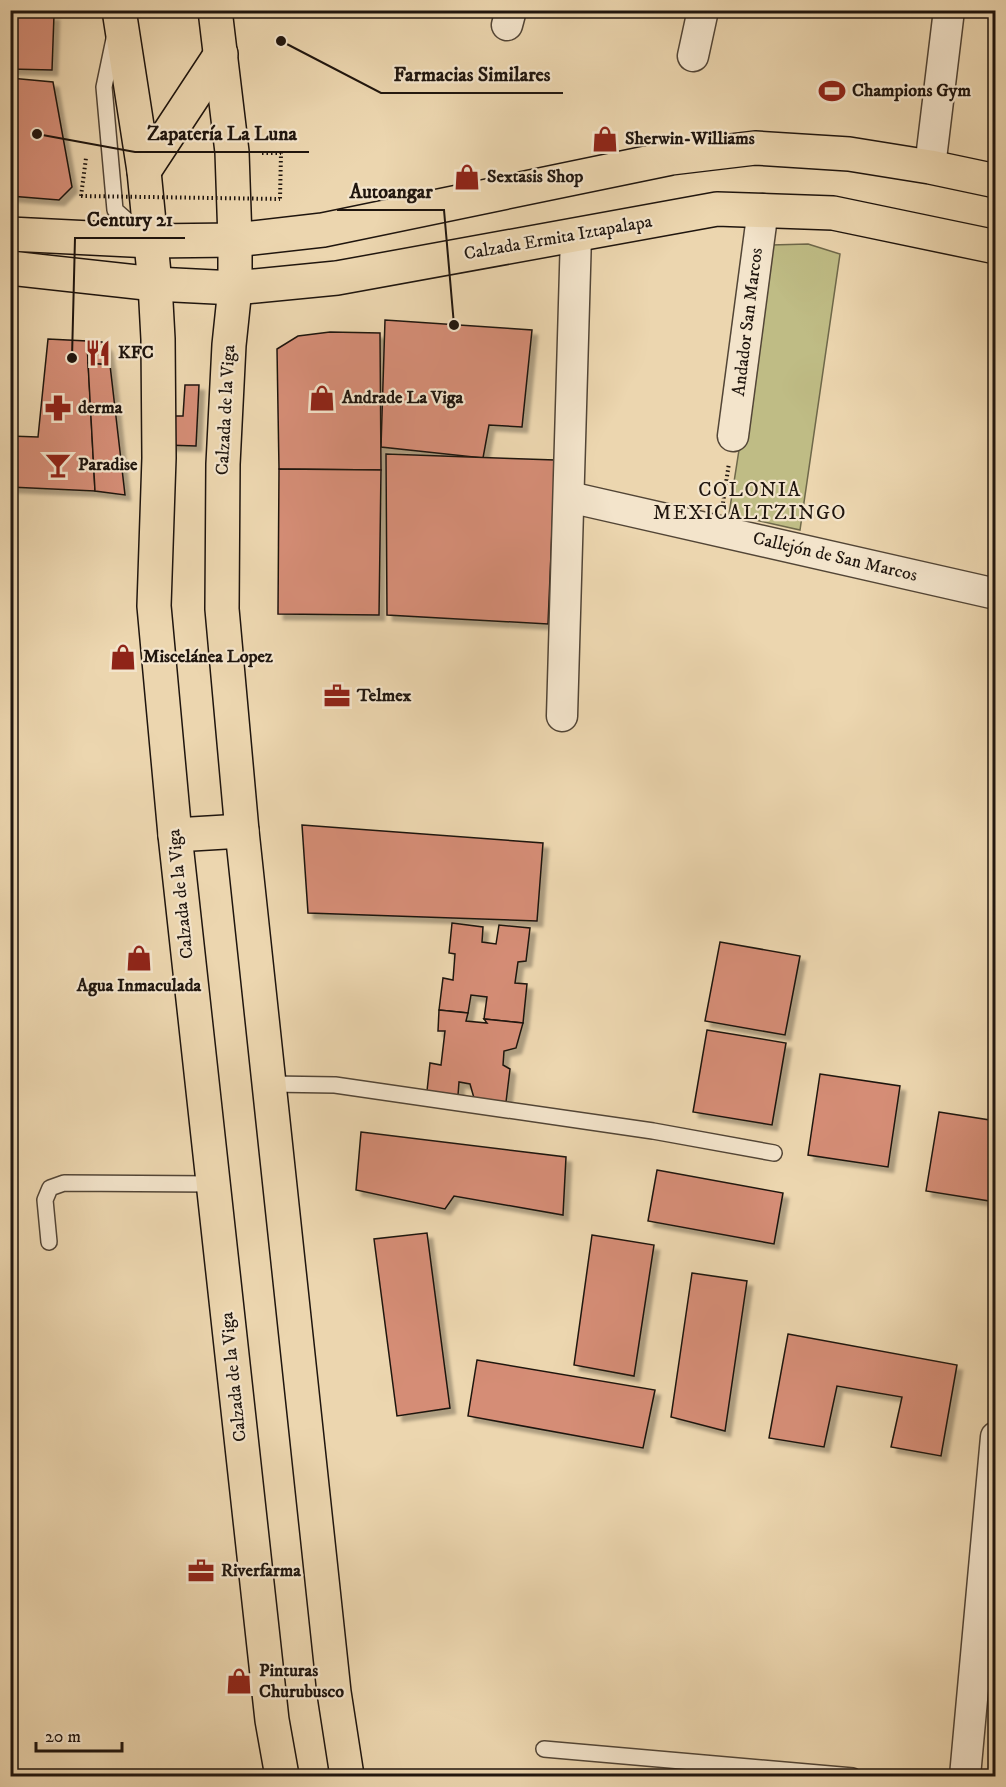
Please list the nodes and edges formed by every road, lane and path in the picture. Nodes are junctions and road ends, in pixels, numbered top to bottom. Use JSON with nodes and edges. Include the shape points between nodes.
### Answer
{"nodes":[{"id":1,"x":215,"y":10,"type":"edge"},
{"id":2,"x":703,"y":10,"type":"edge"},
{"id":3,"x":948,"y":10,"type":"edge"},
{"id":4,"x":119,"y":12,"type":"edge"},
{"id":5,"x":221,"y":54,"type":"junction"},
{"id":6,"x":693,"y":56,"type":"dead end"},
{"id":7,"x":87,"y":153,"type":"dead end"},
{"id":8,"x":281,"y":153,"type":"dead end"},
{"id":9,"x":930,"y":167,"type":"junction"},
{"id":10,"x":144,"y":171,"type":"junction"},
{"id":11,"x":996,"y":181,"type":"edge"},
{"id":12,"x":763,"y":209,"type":"junction"},
{"id":13,"x":323,"y":230,"type":"junction"},
{"id":14,"x":10,"y":234,"type":"edge"},
{"id":15,"x":576,"y":236,"type":"junction"},
{"id":16,"x":235,"y":240,"type":"junction"},
{"id":17,"x":151,"y":241,"type":"junction"},
{"id":18,"x":996,"y":246,"type":"edge"},
{"id":19,"x":10,"y":268,"type":"edge"},
{"id":20,"x":337,"y":278,"type":"junction"},
{"id":21,"x":155,"y":284,"type":"junction"},
{"id":22,"x":235,"y":288,"type":"junction"},
{"id":23,"x":733,"y":436,"type":"joint"},
{"id":24,"x":569,"y":497,"type":"junction"},
{"id":25,"x":719,"y":531,"type":"junction"},
{"id":26,"x":996,"y":594,"type":"edge"},
{"id":27,"x":562,"y":716,"type":"dead end"},
{"id":28,"x":243,"y":831,"type":"junction"},
{"id":29,"x":175,"y":835,"type":"junction"},
{"id":30,"x":271,"y":1084,"type":"junction"},
{"id":31,"x":774,"y":1153,"type":"dead end"},
{"id":32,"x":213,"y":1184,"type":"junction"},
{"id":33,"x":48,"y":1242,"type":"dead end"},
{"id":34,"x":996,"y":1437,"type":"edge"},
{"id":35,"x":544,"y":1749,"type":"dead end"},
{"id":36,"x":282,"y":1776,"type":"edge"},
{"id":37,"x":346,"y":1776,"type":"edge"},
{"id":38,"x":853,"y":1776,"type":"edge"},
{"id":39,"x":965,"y":1776,"type":"edge"}],
"edges":[{"from":1,"to":5,"type":"main road","name":"Calzada de la Viga"},
{"from":2,"to":6,"type":"street"},
{"from":3,"to":9,"type":"street"},
{"from":4,"to":10,"type":"main road","name":"Calzada de la Viga"},
{"from":4,"to":17,"type":"lane","via":[[104,87],[115,210]]},
{"from":5,"to":10,"type":"main road"},
{"from":5,"to":16,"type":"main road","name":"Calzada de la Viga","via":[[232,152]]},
{"from":7,"to":8,"type":"path","bridge":true,"via":[[81,196],[280,199]]},
{"from":9,"to":11,"type":"main road"},
{"from":9,"to":13,"type":"main road","via":[[849,154],[755,148],[671,159]]},
{"from":10,"to":17,"type":"main road","name":"Calzada de la Viga"},
{"from":12,"to":15,"type":"main road","name":"Calzada Ermita Iztapalapa","via":[[717,209]]},
{"from":12,"to":18,"type":"main road","name":"Calzada Ermita Iztapalapa","via":[[833,213]]},
{"from":12,"to":23,"type":"street","name":"Andador San Marcos"},
{"from":13,"to":16,"type":"main road"},
{"from":13,"to":20,"type":"main road","via":[[313,241],[311,256],[320,272]]},
{"from":14,"to":17,"type":"main road"},
{"from":15,"to":20,"type":"main road","name":"Calzada Ermita Iztapalapa"},
{"from":15,"to":24,"type":"street"},
{"from":16,"to":17,"type":"main road"},
{"from":16,"to":22,"type":"main road","name":"Calzada de la Viga"},
{"from":17,"to":21,"type":"main road","name":"Calzada de la Viga"},
{"from":19,"to":21,"type":"main road","name":"Calzada Ermita Iztapalapa"},
{"from":20,"to":22,"type":"main road","name":"Calzada Ermita Iztapalapa"},
{"from":21,"to":22,"type":"main road","name":"Calzada Ermita Iztapalapa"},
{"from":21,"to":29,"type":"main road","name":"Calzada de la Viga","via":[[159,458],[154,606]]},
{"from":22,"to":28,"type":"main road","name":"Calzada de la Viga","via":[[223,464],[222,609]]},
{"from":23,"to":25,"type":"path"},
{"from":24,"to":25,"type":"street","name":"Callejón de San Marcos"},
{"from":24,"to":27,"type":"street"},
{"from":25,"to":26,"type":"street","name":"Callejón de San Marcos"},
{"from":28,"to":29,"type":"main road"},
{"from":28,"to":30,"type":"main road","name":"Calzada de la Viga"},
{"from":29,"to":32,"type":"main road","name":"Calzada de la Viga"},
{"from":30,"to":31,"type":"lane","via":[[334,1085],[653,1131]]},
{"from":30,"to":37,"type":"main road","name":"Calzada de la Viga"},
{"from":32,"to":33,"type":"lane","via":[[64,1183],[50,1188],[45,1200]]},
{"from":32,"to":36,"type":"main road","name":"Calzada de la Viga","via":[[272,1720]]},
{"from":34,"to":39,"type":"street"},
{"from":35,"to":38,"type":"lane"}]}
